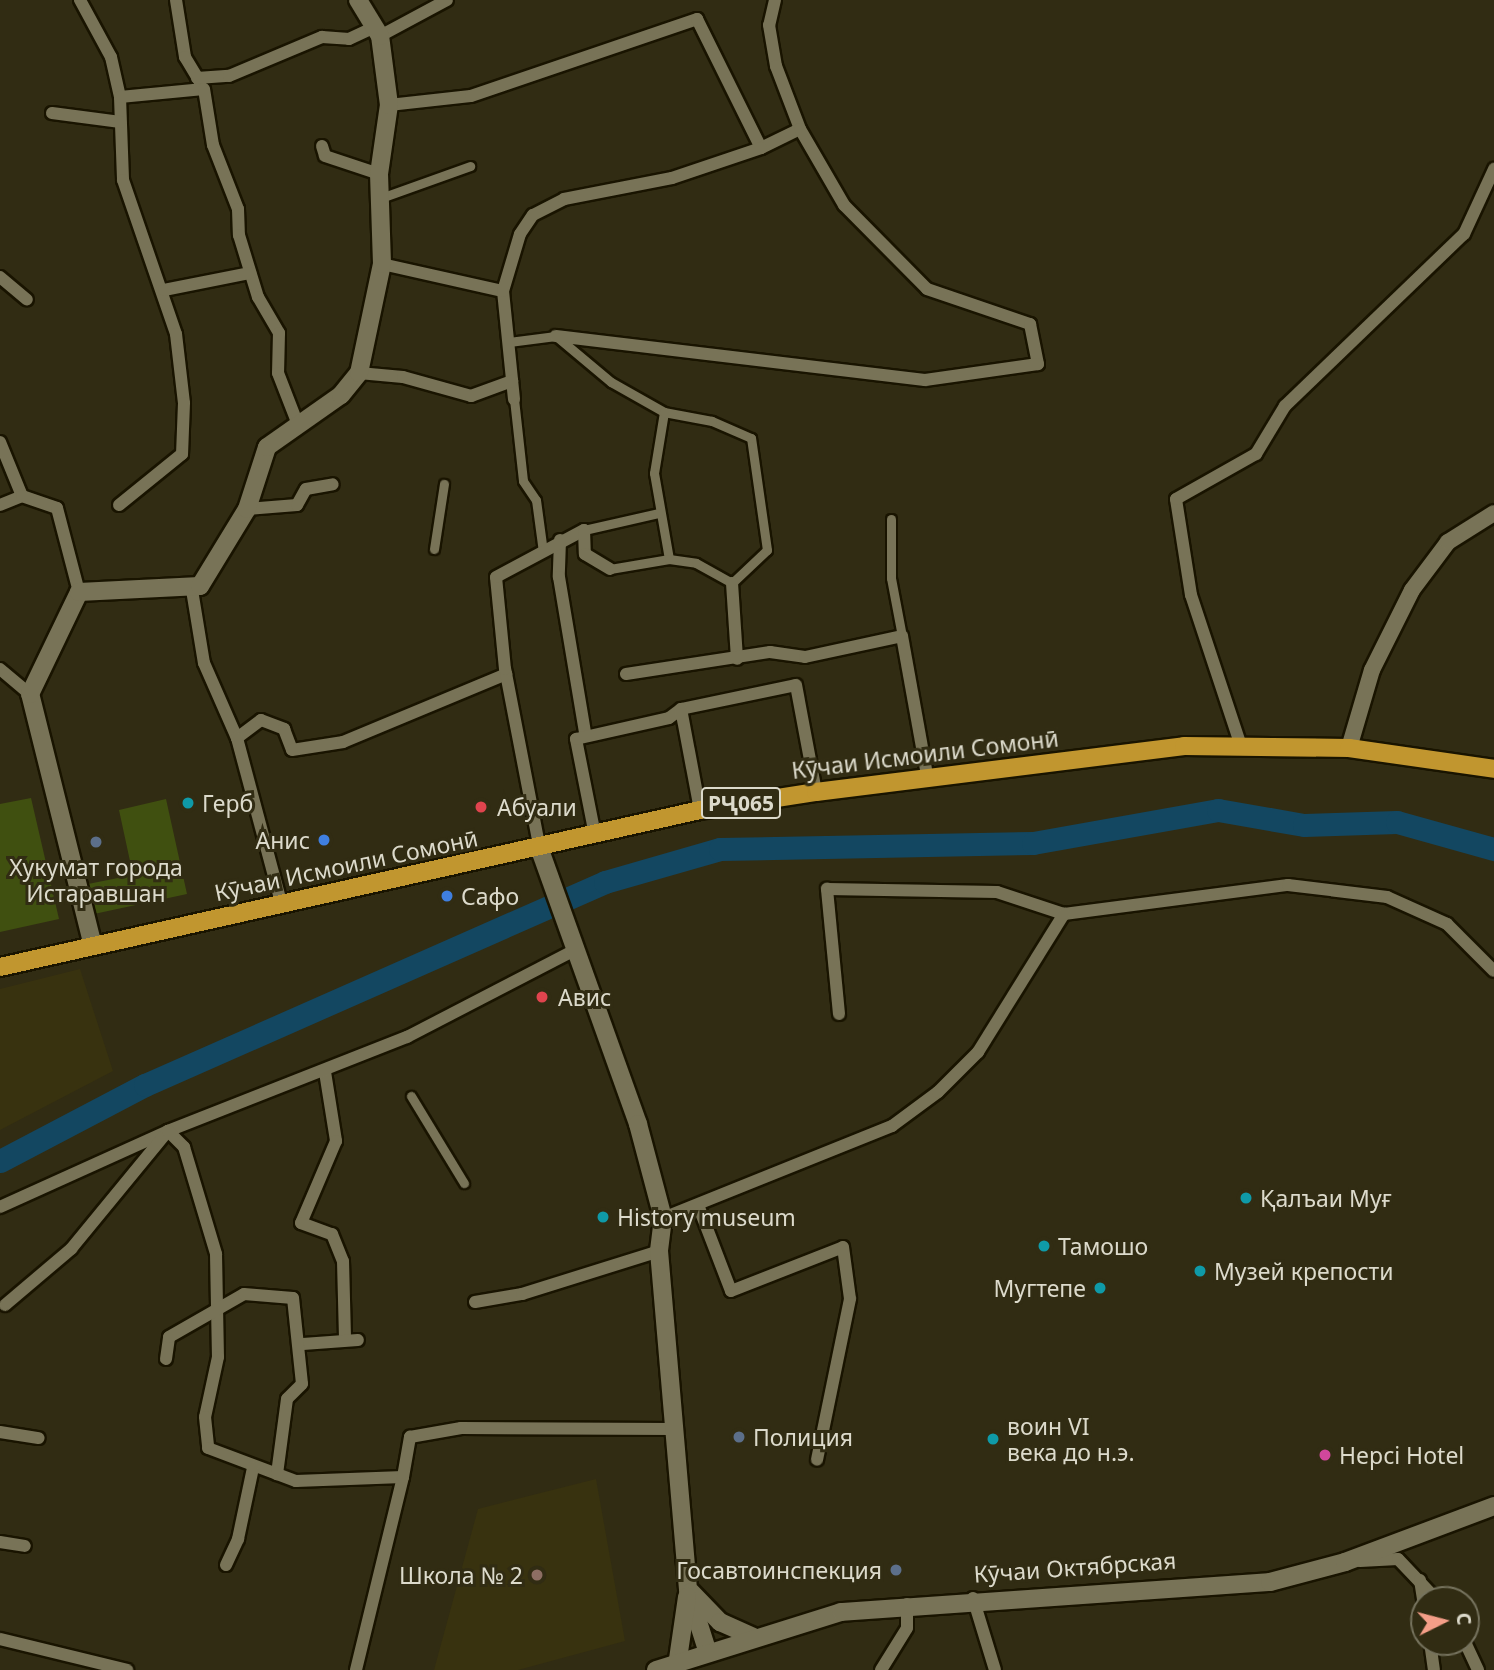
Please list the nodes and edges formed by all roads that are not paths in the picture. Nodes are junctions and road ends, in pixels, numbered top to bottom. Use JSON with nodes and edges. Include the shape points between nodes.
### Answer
{"nodes":[{"id":1,"x":80,"y":0,"type":"edge"},
{"id":2,"x":176,"y":0,"type":"edge"},
{"id":3,"x":358,"y":0,"type":"edge"},
{"id":4,"x":447,"y":0,"type":"edge"},
{"id":5,"x":775,"y":0,"type":"edge"},
{"id":6,"x":377,"y":32,"type":"junction"},
{"id":7,"x":201,"y":83,"type":"junction"},
{"id":8,"x":120,"y":97,"type":"junction"},
{"id":9,"x":389,"y":105,"type":"junction"},
{"id":10,"x":52,"y":113,"type":"dead end"},
{"id":11,"x":120,"y":122,"type":"junction"},
{"id":12,"x":800,"y":129,"type":"junction"},
{"id":13,"x":322,"y":146,"type":"dead end"},
{"id":14,"x":761,"y":148,"type":"junction"},
{"id":15,"x":470,"y":166,"type":"dead end"},
{"id":16,"x":1494,"y":169,"type":"edge"},
{"id":17,"x":379,"y":174,"type":"junction"},
{"id":18,"x":379,"y":199,"type":"junction"},
{"id":19,"x":382,"y":264,"type":"junction"},
{"id":20,"x":250,"y":273,"type":"junction"},
{"id":21,"x":0,"y":277,"type":"edge"},
{"id":22,"x":164,"y":290,"type":"junction"},
{"id":23,"x":503,"y":291,"type":"junction"},
{"id":24,"x":27,"y":300,"type":"dead end"},
{"id":25,"x":556,"y":336,"type":"junction"},
{"id":26,"x":509,"y":342,"type":"junction"},
{"id":27,"x":359,"y":373,"type":"junction"},
{"id":28,"x":512,"y":381,"type":"junction"},
{"id":29,"x":514,"y":399,"type":"joint"},
{"id":30,"x":664,"y":412,"type":"junction"},
{"id":31,"x":297,"y":422,"type":"junction"},
{"id":32,"x":0,"y":442,"type":"edge"},
{"id":33,"x":333,"y":484,"type":"dead end"},
{"id":34,"x":444,"y":484,"type":"dead end"},
{"id":35,"x":22,"y":496,"type":"junction"},
{"id":36,"x":0,"y":505,"type":"edge"},
{"id":37,"x":119,"y":505,"type":"dead end"},
{"id":38,"x":247,"y":509,"type":"junction"},
{"id":39,"x":658,"y":513,"type":"junction"},
{"id":40,"x":1494,"y":513,"type":"edge"},
{"id":41,"x":891,"y":519,"type":"dead end"},
{"id":42,"x":584,"y":530,"type":"junction"},
{"id":43,"x":560,"y":540,"type":"junction"},
{"id":44,"x":434,"y":549,"type":"dead end"},
{"id":45,"x":542,"y":552,"type":"junction"},
{"id":46,"x":669,"y":559,"type":"junction"},
{"id":47,"x":610,"y":569,"type":"joint"},
{"id":48,"x":732,"y":583,"type":"junction"},
{"id":49,"x":192,"y":590,"type":"junction"},
{"id":50,"x":79,"y":592,"type":"junction"},
{"id":51,"x":902,"y":636,"type":"junction"},
{"id":52,"x":737,"y":659,"type":"junction"},
{"id":53,"x":0,"y":669,"type":"edge"},
{"id":54,"x":506,"y":674,"type":"junction"},
{"id":55,"x":626,"y":674,"type":"dead end"},
{"id":56,"x":30,"y":694,"type":"junction"},
{"id":57,"x":681,"y":709,"type":"junction"},
{"id":58,"x":585,"y":733,"type":"junction"},
{"id":59,"x":237,"y":738,"type":"junction"},
{"id":60,"x":1241,"y":746,"type":"junction"},
{"id":61,"x":1349,"y":748,"type":"junction"},
{"id":62,"x":1494,"y":769,"type":"edge"},
{"id":63,"x":928,"y":780,"type":"junction"},
{"id":64,"x":816,"y":792,"type":"junction"},
{"id":65,"x":700,"y":810,"type":"junction"},
{"id":66,"x":595,"y":835,"type":"junction"},
{"id":67,"x":541,"y":855,"type":"junction"},
{"id":68,"x":281,"y":902,"type":"junction"},
{"id":69,"x":1064,"y":914,"type":"junction"},
{"id":70,"x":93,"y":946,"type":"junction"},
{"id":71,"x":575,"y":950,"type":"junction"},
{"id":72,"x":0,"y":967,"type":"edge"},
{"id":73,"x":1494,"y":971,"type":"edge"},
{"id":74,"x":839,"y":1014,"type":"dead end"},
{"id":75,"x":325,"y":1072,"type":"junction"},
{"id":76,"x":411,"y":1096,"type":"dead end"},
{"id":77,"x":168,"y":1131,"type":"junction"},
{"id":78,"x":464,"y":1183,"type":"dead end"},
{"id":79,"x":698,"y":1205,"type":"junction"},
{"id":80,"x":0,"y":1207,"type":"edge"},
{"id":81,"x":663,"y":1218,"type":"junction"},
{"id":82,"x":659,"y":1251,"type":"junction"},
{"id":83,"x":475,"y":1302,"type":"dead end"},
{"id":84,"x":5,"y":1306,"type":"dead end"},
{"id":85,"x":218,"y":1314,"type":"junction"},
{"id":86,"x":303,"y":1344,"type":"junction"},
{"id":87,"x":166,"y":1359,"type":"dead end"},
{"id":88,"x":673,"y":1429,"type":"junction"},
{"id":89,"x":0,"y":1432,"type":"edge"},
{"id":90,"x":39,"y":1438,"type":"dead end"},
{"id":91,"x":817,"y":1460,"type":"dead end"},
{"id":92,"x":253,"y":1468,"type":"junction"},
{"id":93,"x":277,"y":1474,"type":"junction"},
{"id":94,"x":402,"y":1477,"type":"junction"},
{"id":95,"x":1494,"y":1506,"type":"edge"},
{"id":96,"x":0,"y":1542,"type":"edge"},
{"id":97,"x":25,"y":1546,"type":"dead end"},
{"id":98,"x":1345,"y":1562,"type":"junction"},
{"id":99,"x":226,"y":1565,"type":"dead end"},
{"id":100,"x":1420,"y":1579,"type":"junction"},
{"id":101,"x":1421,"y":1586,"type":"edge"},
{"id":102,"x":1426,"y":1586,"type":"edge"},
{"id":103,"x":688,"y":1590,"type":"junction"},
{"id":104,"x":973,"y":1598,"type":"junction"},
{"id":105,"x":907,"y":1604,"type":"junction"},
{"id":106,"x":753,"y":1637,"type":"junction"},
{"id":107,"x":0,"y":1639,"type":"edge"},
{"id":108,"x":708,"y":1650,"type":"junction"},
{"id":109,"x":678,"y":1659,"type":"junction"},
{"id":110,"x":991,"y":1669,"type":"edge"},
{"id":111,"x":127,"y":1670,"type":"edge"},
{"id":112,"x":356,"y":1670,"type":"edge"},
{"id":113,"x":656,"y":1670,"type":"edge"},
{"id":114,"x":881,"y":1670,"type":"edge"}],
"edges":[{"from":1,"to":8,"type":"street","via":[[111,57]]},
{"from":2,"to":7,"type":"street","via":[[185,57]]},
{"from":3,"to":6,"type":"main road"},
{"from":4,"to":6,"type":"street"},
{"from":5,"to":12,"type":"street","via":[[769,25],[776,66]]},
{"from":6,"to":7,"type":"street","via":[[349,39],[322,37],[264,60],[262,66]]},
{"from":6,"to":9,"type":"main road"},
{"from":7,"to":8,"type":"street"},
{"from":7,"to":20,"type":"street","via":[[213,145],[238,209]]},
{"from":8,"to":11,"type":"street"},
{"from":9,"to":14,"type":"street","via":[[471,96],[697,19]]},
{"from":9,"to":17,"type":"main road"},
{"from":10,"to":11,"type":"street"},
{"from":11,"to":22,"type":"street","via":[[123,180]]},
{"from":12,"to":14,"type":"street"},
{"from":12,"to":25,"type":"street","via":[[844,205],[927,289],[1030,324],[1038,364],[925,380]]},
{"from":13,"to":17,"type":"street","via":[[325,156]]},
{"from":14,"to":23,"type":"street","via":[[671,178],[564,199],[533,215],[520,234]]},
{"from":15,"to":18,"type":"street"},
{"from":16,"to":60,"type":"street","via":[[1464,234],[1285,405],[1256,454],[1176,499],[1191,595]]},
{"from":17,"to":18,"type":"main road"},
{"from":18,"to":19,"type":"main road"},
{"from":19,"to":23,"type":"street"},
{"from":19,"to":27,"type":"main road"},
{"from":20,"to":22,"type":"street"},
{"from":20,"to":31,"type":"street","via":[[279,334],[278,373]]},
{"from":21,"to":24,"type":"street"},
{"from":22,"to":37,"type":"street","via":[[184,403],[182,454]]},
{"from":23,"to":26,"type":"street"},
{"from":25,"to":26,"type":"street"},
{"from":25,"to":30,"type":"street","via":[[611,382],[652,400]]},
{"from":26,"to":28,"type":"street"},
{"from":27,"to":28,"type":"street","via":[[403,377],[471,396]]},
{"from":27,"to":31,"type":"main road","via":[[341,395]]},
{"from":28,"to":29,"type":"street"},
{"from":29,"to":45,"type":"street","via":[[523,481],[536,500]]},
{"from":30,"to":39,"type":"street","via":[[655,450]]},
{"from":30,"to":48,"type":"street","via":[[712,421],[751,439],[767,550]]},
{"from":31,"to":38,"type":"main road","via":[[267,447]]},
{"from":32,"to":35,"type":"street"},
{"from":33,"to":38,"type":"street","via":[[306,489],[297,505]]},
{"from":34,"to":44,"type":"street"},
{"from":35,"to":36,"type":"street"},
{"from":35,"to":50,"type":"street","via":[[48,503],[64,518]]},
{"from":38,"to":49,"type":"main road"},
{"from":39,"to":42,"type":"street"},
{"from":39,"to":46,"type":"street"},
{"from":40,"to":61,"type":"street","via":[[1448,542],[1412,590],[1372,670]]},
{"from":41,"to":51,"type":"street","via":[[891,578]]},
{"from":42,"to":43,"type":"street"},
{"from":42,"to":47,"type":"street","via":[[585,554]]},
{"from":43,"to":45,"type":"street"},
{"from":43,"to":58,"type":"street","via":[[559,577]]},
{"from":45,"to":54,"type":"street","via":[[496,577]]},
{"from":46,"to":47,"type":"street"},
{"from":46,"to":48,"type":"street","via":[[696,563]]},
{"from":48,"to":52,"type":"street"},
{"from":49,"to":50,"type":"main road"},
{"from":49,"to":59,"type":"street","via":[[204,663]]},
{"from":50,"to":56,"type":"main road"},
{"from":51,"to":52,"type":"street","via":[[804,657],[770,652]]},
{"from":51,"to":63,"type":"street"},
{"from":52,"to":55,"type":"street"},
{"from":53,"to":56,"type":"street"},
{"from":54,"to":59,"type":"street","via":[[343,742],[292,750],[284,729],[261,720]]},
{"from":54,"to":67,"type":"street"},
{"from":56,"to":70,"type":"main road"},
{"from":57,"to":58,"type":"street","via":[[669,718]]},
{"from":57,"to":64,"type":"street","via":[[796,685]]},
{"from":57,"to":65,"type":"street"},
{"from":58,"to":66,"type":"street","via":[[576,739]]},
{"from":59,"to":68,"type":"street"},
{"from":60,"to":61,"type":"main road","name":"Кӯчаи Исмоили Сомонӣ","number":"РҶ065"},
{"from":60,"to":63,"type":"main road","name":"Кӯчаи Исмоили Сомонӣ","number":"РҶ065","via":[[1184,746]]},
{"from":61,"to":62,"type":"main road","name":"Кӯчаи Исмоили Сомонӣ","number":"РҶ065"},
{"from":63,"to":64,"type":"main road","name":"Кӯчаи Исмоили Сомонӣ","number":"РҶ065"},
{"from":64,"to":65,"type":"main road","name":"Кӯчаи Исмоили Сомонӣ","number":"РҶ065"},
{"from":65,"to":66,"type":"main road","name":"Кӯчаи Исмоили Сомонӣ","number":"РҶ065"},
{"from":66,"to":67,"type":"main road","name":"Кӯчаи Исмоили Сомонӣ","number":"РҶ065"},
{"from":67,"to":68,"type":"main road","name":"Кӯчаи Исмоили Сомонӣ","number":"РҶ065"},
{"from":67,"to":71,"type":"main road"},
{"from":68,"to":70,"type":"main road","name":"Кӯчаи Исмоили Сомонӣ","number":"РҶ065"},
{"from":69,"to":73,"type":"street","via":[[1288,885],[1387,897],[1447,924]]},
{"from":69,"to":74,"type":"street","via":[[998,892],[827,889]]},
{"from":69,"to":79,"type":"street","via":[[978,1052],[938,1092],[892,1126]]},
{"from":70,"to":72,"type":"main road","name":"Кӯчаи Исмоили Сомонӣ","number":"РҶ065"},
{"from":71,"to":75,"type":"street","via":[[407,1037]]},
{"from":71,"to":81,"type":"main road","via":[[638,1124]]},
{"from":75,"to":77,"type":"street"},
{"from":75,"to":86,"type":"street","via":[[336,1141],[301,1223],[332,1234],[343,1261],[351,1340]]},
{"from":76,"to":78,"type":"street"},
{"from":77,"to":80,"type":"street"},
{"from":77,"to":84,"type":"street","via":[[71,1249]]},
{"from":77,"to":85,"type":"street","via":[[184,1147],[216,1254]]},
{"from":79,"to":81,"type":"street"},
{"from":79,"to":91,"type":"street","via":[[731,1291],[843,1247],[850,1298]]},
{"from":81,"to":82,"type":"main road"},
{"from":82,"to":83,"type":"street","via":[[523,1294]]},
{"from":82,"to":88,"type":"main road"},
{"from":85,"to":86,"type":"street","via":[[244,1294],[293,1298]]},
{"from":85,"to":87,"type":"street","via":[[169,1337]]},
{"from":85,"to":92,"type":"street","via":[[218,1357],[205,1417],[208,1448]]},
{"from":86,"to":93,"type":"street","via":[[302,1384],[287,1399]]},
{"from":88,"to":94,"type":"street","via":[[461,1428],[410,1437]]},
{"from":88,"to":103,"type":"main road"},
{"from":89,"to":90,"type":"street"},
{"from":92,"to":93,"type":"street"},
{"from":92,"to":99,"type":"street","via":[[238,1539]]},
{"from":93,"to":94,"type":"street","via":[[296,1481]]},
{"from":94,"to":112,"type":"street"},
{"from":95,"to":98,"type":"main road","name":"Кӯчаи Октябрская"},
{"from":96,"to":97,"type":"street"},
{"from":98,"to":100,"type":"street","via":[[1398,1559]]},
{"from":98,"to":104,"type":"main road","name":"Кӯчаи Октябрская","via":[[1270,1582]]},
{"from":100,"to":101,"type":"street"},
{"from":100,"to":102,"type":"street"},
{"from":103,"to":106,"type":"main road","via":[[720,1622]]},
{"from":103,"to":108,"type":"main road"},
{"from":103,"to":109,"type":"main road"},
{"from":104,"to":105,"type":"main road","name":"Кӯчаи Октябрская"},
{"from":104,"to":110,"type":"street"},
{"from":105,"to":106,"type":"main road","name":"Кӯчаи Октябрская","via":[[841,1612]]},
{"from":105,"to":114,"type":"street","via":[[907,1628]]},
{"from":106,"to":108,"type":"main road","name":"Кӯчаи Октябрская"},
{"from":107,"to":111,"type":"street"},
{"from":108,"to":109,"type":"main road","name":"Кӯчаи Октябрская"},
{"from":109,"to":113,"type":"main road","name":"Кӯчаи Октябрская"}]}
